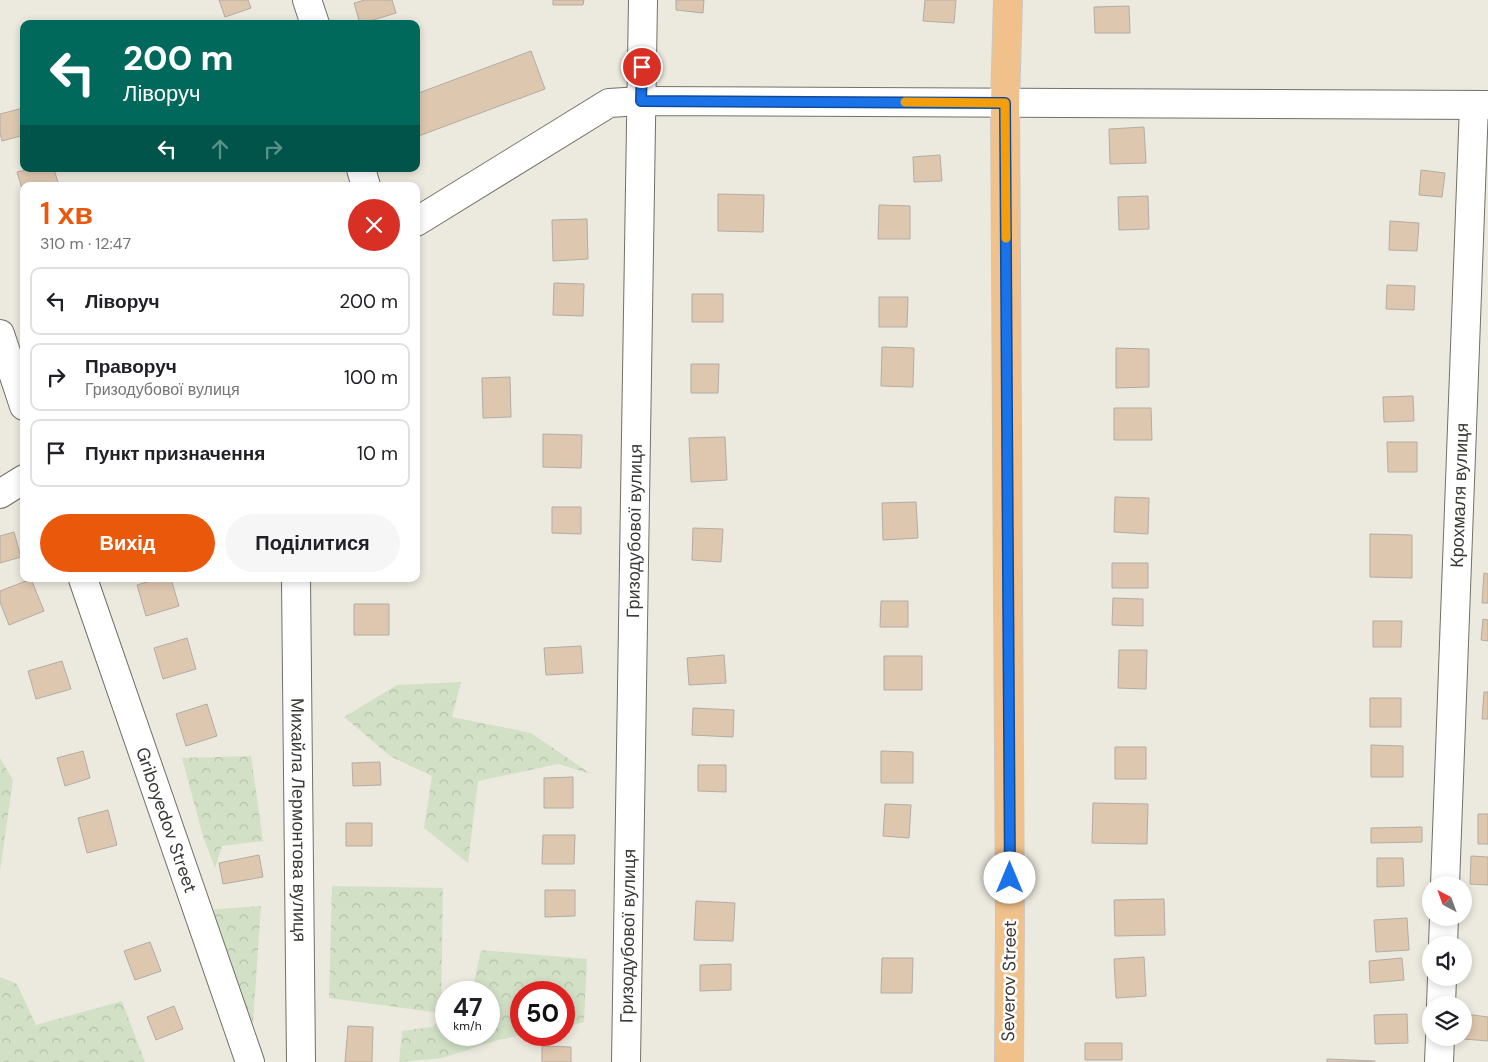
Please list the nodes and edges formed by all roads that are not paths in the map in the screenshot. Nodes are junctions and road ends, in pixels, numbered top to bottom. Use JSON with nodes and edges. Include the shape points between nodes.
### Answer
{"nodes":[{"id":1,"x":307,"y":0,"type":"edge"},
{"id":2,"x":643,"y":0,"type":"edge"},
{"id":3,"x":1008,"y":0,"type":"edge"},
{"id":4,"x":314,"y":20,"type":"edge"},
{"id":5,"x":641,"y":101,"type":"junction"},
{"id":6,"x":1005,"y":103,"type":"junction"},
{"id":7,"x":1481,"y":105,"type":"edge"},
{"id":8,"x":420,"y":220,"type":"edge"},
{"id":9,"x":0,"y":334,"type":"edge"},
{"id":10,"x":20,"y":394,"type":"edge"},
{"id":11,"x":20,"y":482,"type":"edge"},
{"id":12,"x":0,"y":494,"type":"edge"},
{"id":13,"x":84,"y":582,"type":"edge"},
{"id":14,"x":296,"y":582,"type":"edge"},
{"id":15,"x":1445,"y":876,"type":"edge"},
{"id":16,"x":1440,"y":1046,"type":"edge"},
{"id":17,"x":250,"y":1062,"type":"edge"},
{"id":18,"x":301,"y":1062,"type":"edge"},
{"id":19,"x":626,"y":1062,"type":"edge"},
{"id":20,"x":1009,"y":1062,"type":"edge"},
{"id":21,"x":1439,"y":1062,"type":"edge"}],
"edges":[{"from":1,"to":4,"type":"street"},
{"from":2,"to":5,"type":"street","name":"Гризодубової вулиця"},
{"from":3,"to":6,"type":"main road","name":"Severov Street"},
{"from":5,"to":6,"type":"street"},
{"from":5,"to":8,"type":"street","via":[[609,103]]},
{"from":5,"to":19,"type":"street","name":"Гризодубової вулиця"},
{"from":6,"to":7,"type":"street"},
{"from":6,"to":20,"type":"main road","name":"Severov Street"},
{"from":7,"to":15,"type":"street","name":"Крохмаля вулиця"},
{"from":9,"to":10,"type":"street"},
{"from":11,"to":12,"type":"street"},
{"from":13,"to":17,"type":"street","name":"Griboyedov Street"},
{"from":14,"to":18,"type":"street","name":"Михайла Лермонтова вулиця"},
{"from":16,"to":21,"type":"street"}]}
